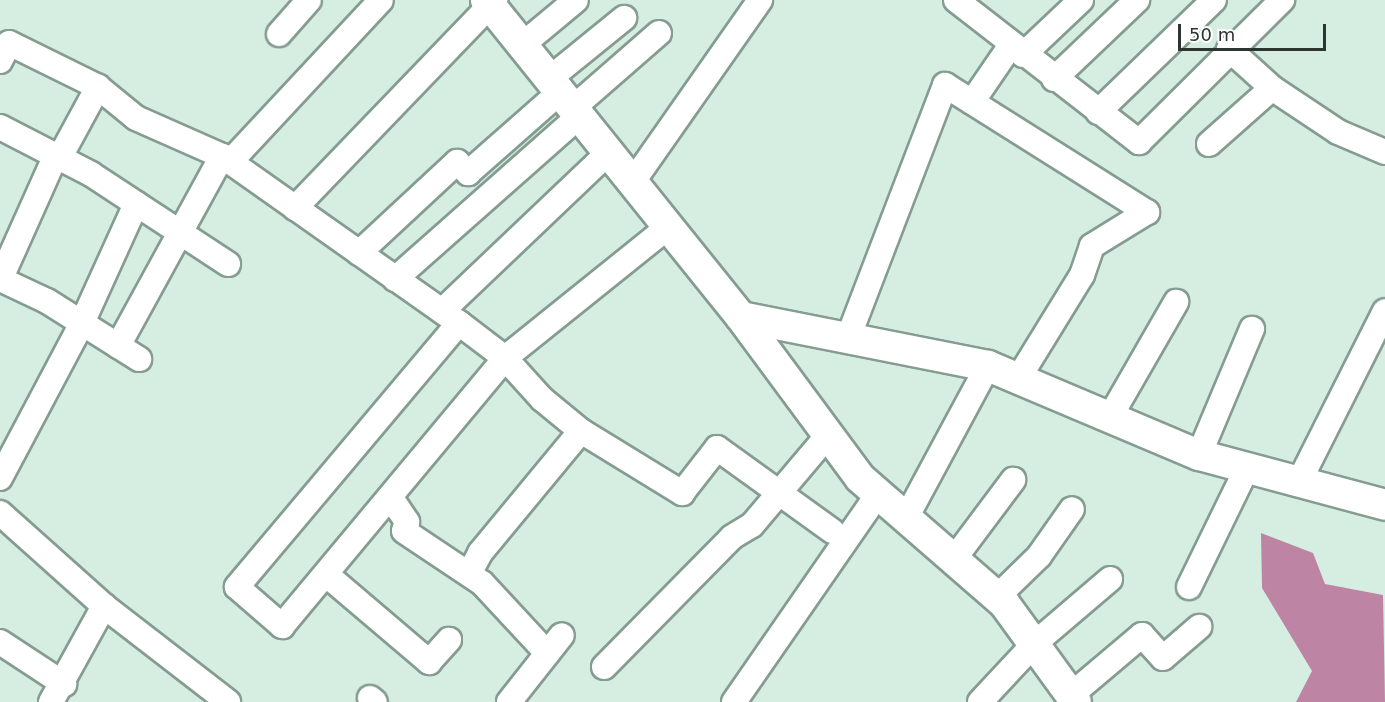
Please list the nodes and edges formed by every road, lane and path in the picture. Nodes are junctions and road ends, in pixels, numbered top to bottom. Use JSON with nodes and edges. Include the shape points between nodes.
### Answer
{"nodes":[{"id":1,"x":309,"y":0,"type":"edge"},
{"id":2,"x":381,"y":0,"type":"edge"},
{"id":3,"x":576,"y":0,"type":"edge"},
{"id":4,"x":760,"y":0,"type":"edge"},
{"id":5,"x":1080,"y":0,"type":"edge"},
{"id":6,"x":1137,"y":0,"type":"edge"},
{"id":7,"x":1214,"y":0,"type":"edge"},
{"id":8,"x":1282,"y":0,"type":"edge"},
{"id":9,"x":490,"y":2,"type":"edge"},
{"id":10,"x":962,"y":2,"type":"edge"},
{"id":11,"x":624,"y":18,"type":"dead end"},
{"id":12,"x":660,"y":33,"type":"dead end"},
{"id":13,"x":279,"y":34,"type":"dead end"},
{"id":14,"x":522,"y":45,"type":"junction"},
{"id":15,"x":1229,"y":49,"type":"junction"},
{"id":16,"x":1017,"y":50,"type":"junction"},
{"id":17,"x":0,"y":61,"type":"edge"},
{"id":18,"x":1054,"y":79,"type":"junction"},
{"id":19,"x":98,"y":87,"type":"junction"},
{"id":20,"x":1272,"y":88,"type":"junction"},
{"id":21,"x":565,"y":99,"type":"junction"},
{"id":22,"x":972,"y":102,"type":"junction"},
{"id":23,"x":1098,"y":112,"type":"junction"},
{"id":24,"x":0,"y":127,"type":"edge"},
{"id":25,"x":1209,"y":144,"type":"dead end"},
{"id":26,"x":1385,"y":152,"type":"edge"},
{"id":27,"x":608,"y":153,"type":"junction"},
{"id":28,"x":58,"y":156,"type":"junction"},
{"id":29,"x":226,"y":159,"type":"junction"},
{"id":30,"x":634,"y":180,"type":"junction"},
{"id":31,"x":136,"y":204,"type":"junction"},
{"id":32,"x":295,"y":208,"type":"junction"},
{"id":33,"x":668,"y":227,"type":"junction"},
{"id":34,"x":180,"y":233,"type":"junction"},
{"id":35,"x":359,"y":253,"type":"junction"},
{"id":36,"x":228,"y":264,"type":"dead end"},
{"id":37,"x":0,"y":279,"type":"edge"},
{"id":38,"x":395,"y":279,"type":"junction"},
{"id":39,"x":1176,"y":303,"type":"dead end"},
{"id":40,"x":1385,"y":311,"type":"edge"},
{"id":41,"x":451,"y":317,"type":"junction"},
{"id":42,"x":741,"y":317,"type":"junction"},
{"id":43,"x":82,"y":323,"type":"junction"},
{"id":44,"x":1252,"y":329,"type":"dead end"},
{"id":45,"x":848,"y":338,"type":"junction"},
{"id":46,"x":118,"y":346,"type":"junction"},
{"id":47,"x":505,"y":358,"type":"junction"},
{"id":48,"x":139,"y":359,"type":"dead end"},
{"id":49,"x":988,"y":366,"type":"junction"},
{"id":50,"x":1018,"y":378,"type":"junction"},
{"id":51,"x":1110,"y":417,"type":"junction"},
{"id":52,"x":581,"y":431,"type":"junction"},
{"id":53,"x":828,"y":435,"type":"junction"},
{"id":54,"x":1199,"y":455,"type":"junction"},
{"id":55,"x":1247,"y":468,"type":"junction"},
{"id":56,"x":0,"y":478,"type":"edge"},
{"id":57,"x":1013,"y":480,"type":"dead end"},
{"id":58,"x":1299,"y":482,"type":"junction"},
{"id":59,"x":780,"y":493,"type":"junction"},
{"id":60,"x":878,"y":494,"type":"junction"},
{"id":61,"x":391,"y":498,"type":"junction"},
{"id":62,"x":1385,"y":505,"type":"edge"},
{"id":63,"x":1072,"y":509,"type":"dead end"},
{"id":64,"x":0,"y":513,"type":"edge"},
{"id":65,"x":906,"y":518,"type":"junction"},
{"id":66,"x":832,"y":531,"type":"dead end"},
{"id":67,"x":954,"y":559,"type":"junction"},
{"id":68,"x":469,"y":574,"type":"junction"},
{"id":69,"x":328,"y":576,"type":"junction"},
{"id":70,"x":1110,"y":579,"type":"dead end"},
{"id":71,"x":1189,"y":587,"type":"dead end"},
{"id":72,"x":997,"y":597,"type":"junction"},
{"id":73,"x":104,"y":606,"type":"junction"},
{"id":74,"x":1198,"y":627,"type":"dead end"},
{"id":75,"x":449,"y":640,"type":"dead end"},
{"id":76,"x":0,"y":642,"type":"edge"},
{"id":77,"x":1034,"y":644,"type":"junction"},
{"id":78,"x":604,"y":667,"type":"dead end"},
{"id":79,"x":58,"y":693,"type":"edge"},
{"id":80,"x":1074,"y":698,"type":"edge"},
{"id":81,"x":228,"y":702,"type":"edge"},
{"id":82,"x":509,"y":702,"type":"edge"},
{"id":83,"x":734,"y":702,"type":"edge"},
{"id":84,"x":980,"y":702,"type":"edge"}],
"edges":[{"from":1,"to":13,"type":"street"},
{"from":2,"to":29,"type":"street"},
{"from":3,"to":14,"type":"street"},
{"from":4,"to":30,"type":"street"},
{"from":5,"to":16,"type":"street"},
{"from":6,"to":18,"type":"street"},
{"from":7,"to":23,"type":"street"},
{"from":8,"to":15,"type":"street"},
{"from":9,"to":14,"type":"street"},
{"from":9,"to":32,"type":"street"},
{"from":10,"to":16,"type":"street"},
{"from":11,"to":21,"type":"street"},
{"from":12,"to":21,"type":"street"},
{"from":14,"to":21,"type":"street"},
{"from":15,"to":20,"type":"street"},
{"from":15,"to":23,"type":"street","via":[[1139,142]]},
{"from":16,"to":18,"type":"street"},
{"from":16,"to":22,"type":"street"},
{"from":17,"to":19,"type":"street","via":[[9,43]]},
{"from":18,"to":23,"type":"street"},
{"from":19,"to":28,"type":"street"},
{"from":19,"to":29,"type":"street","via":[[136,118]]},
{"from":20,"to":25,"type":"street"},
{"from":20,"to":26,"type":"street","via":[[1338,132]]},
{"from":21,"to":27,"type":"street"},
{"from":21,"to":35,"type":"street","via":[[468,173],[457,162]]},
{"from":21,"to":38,"type":"street"},
{"from":22,"to":45,"type":"street","via":[[945,85]]},
{"from":22,"to":50,"type":"street","via":[[1147,212],[1092,246],[1082,275]]},
{"from":24,"to":28,"type":"street"},
{"from":27,"to":30,"type":"street"},
{"from":27,"to":41,"type":"street"},
{"from":28,"to":31,"type":"street"},
{"from":28,"to":37,"type":"street"},
{"from":29,"to":32,"type":"street"},
{"from":29,"to":34,"type":"street"},
{"from":30,"to":33,"type":"street"},
{"from":31,"to":34,"type":"street"},
{"from":31,"to":43,"type":"street"},
{"from":32,"to":35,"type":"street"},
{"from":33,"to":42,"type":"street"},
{"from":33,"to":47,"type":"street"},
{"from":34,"to":36,"type":"street"},
{"from":34,"to":46,"type":"street"},
{"from":35,"to":38,"type":"street"},
{"from":37,"to":43,"type":"street"},
{"from":38,"to":41,"type":"street"},
{"from":39,"to":51,"type":"street"},
{"from":40,"to":58,"type":"street"},
{"from":41,"to":47,"type":"street"},
{"from":41,"to":69,"type":"street","via":[[237,587],[282,626]]},
{"from":42,"to":45,"type":"street"},
{"from":42,"to":53,"type":"street"},
{"from":43,"to":46,"type":"street"},
{"from":43,"to":56,"type":"street"},
{"from":44,"to":54,"type":"street"},
{"from":45,"to":49,"type":"street"},
{"from":46,"to":48,"type":"street"},
{"from":47,"to":52,"type":"street","via":[[542,399]]},
{"from":47,"to":61,"type":"street"},
{"from":49,"to":50,"type":"street"},
{"from":49,"to":65,"type":"street"},
{"from":50,"to":51,"type":"street"},
{"from":51,"to":54,"type":"street"},
{"from":52,"to":59,"type":"street","via":[[681,493],[717,448]]},
{"from":52,"to":68,"type":"street","via":[[480,553]]},
{"from":53,"to":59,"type":"street"},
{"from":53,"to":60,"type":"street","via":[[860,478]]},
{"from":54,"to":55,"type":"street"},
{"from":55,"to":58,"type":"street"},
{"from":55,"to":71,"type":"street"},
{"from":57,"to":67,"type":"street"},
{"from":58,"to":62,"type":"street"},
{"from":59,"to":66,"type":"street"},
{"from":59,"to":78,"type":"street","via":[[752,525],[732,537]]},
{"from":60,"to":65,"type":"street"},
{"from":60,"to":83,"type":"street"},
{"from":61,"to":68,"type":"street","via":[[407,522],[404,531]]},
{"from":61,"to":69,"type":"street"},
{"from":63,"to":72,"type":"street","via":[[1039,556]]},
{"from":64,"to":73,"type":"street"},
{"from":65,"to":67,"type":"street"},
{"from":67,"to":72,"type":"street"},
{"from":68,"to":82,"type":"street","via":[[554,644]]},
{"from":69,"to":75,"type":"street","via":[[429,662]]},
{"from":70,"to":77,"type":"street"},
{"from":72,"to":77,"type":"street"},
{"from":73,"to":79,"type":"street"},
{"from":73,"to":81,"type":"street"},
{"from":74,"to":80,"type":"street","via":[[1163,658],[1142,635]]},
{"from":76,"to":79,"type":"street"},
{"from":77,"to":80,"type":"street"},
{"from":77,"to":84,"type":"street"}]}
